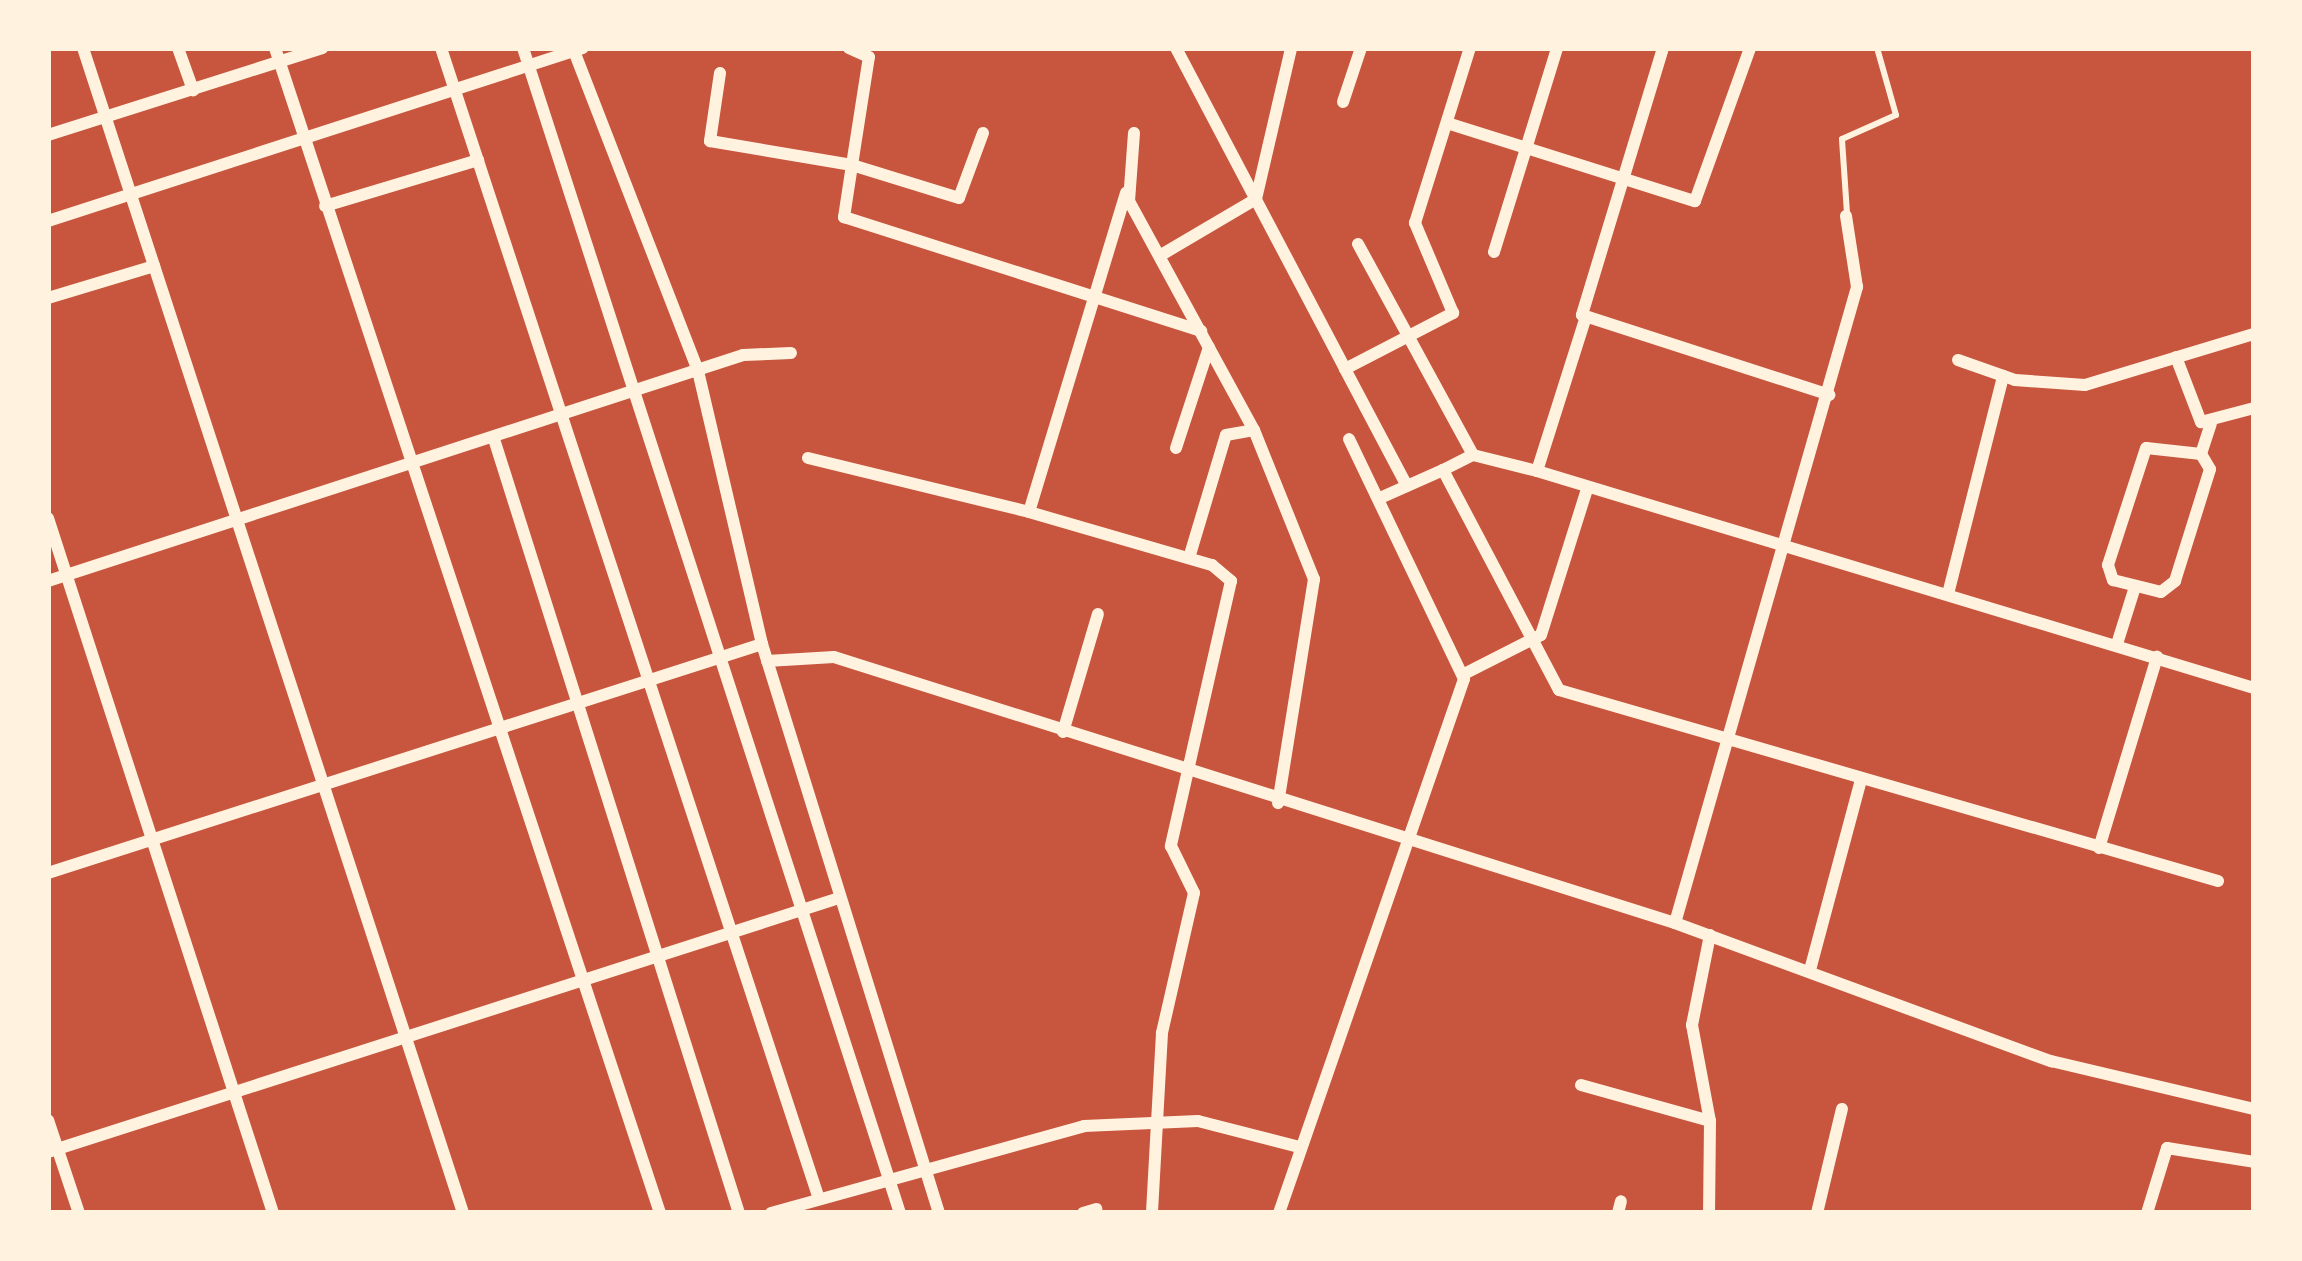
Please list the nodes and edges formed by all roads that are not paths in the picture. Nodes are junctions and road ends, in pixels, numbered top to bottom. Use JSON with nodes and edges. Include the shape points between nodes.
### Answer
{"nodes":[{"id":1,"x":82,"y":48,"type":"edge"},
{"id":2,"x":178,"y":48,"type":"edge"},
{"id":3,"x":275,"y":48,"type":"edge"},
{"id":4,"x":323,"y":48,"type":"edge"},
{"id":5,"x":441,"y":48,"type":"edge"},
{"id":6,"x":523,"y":48,"type":"edge"},
{"id":7,"x":849,"y":48,"type":"edge"},
{"id":8,"x":1176,"y":48,"type":"edge"},
{"id":9,"x":1291,"y":48,"type":"edge"},
{"id":10,"x":1361,"y":48,"type":"edge"},
{"id":11,"x":1469,"y":48,"type":"edge"},
{"id":12,"x":1558,"y":48,"type":"edge"},
{"id":13,"x":1663,"y":48,"type":"edge"},
{"id":14,"x":1750,"y":48,"type":"edge"},
{"id":15,"x":1877,"y":48,"type":"edge"},
{"id":16,"x":578,"y":49,"type":"edge"},
{"id":17,"x":280,"y":63,"type":"junction"},
{"id":18,"x":531,"y":66,"type":"junction"},
{"id":19,"x":720,"y":73,"type":"dead end"},
{"id":20,"x":193,"y":90,"type":"junction"},
{"id":21,"x":454,"y":90,"type":"junction"},
{"id":22,"x":1343,"y":102,"type":"dead end"},
{"id":23,"x":104,"y":118,"type":"junction"},
{"id":24,"x":1447,"y":122,"type":"junction"},
{"id":25,"x":983,"y":133,"type":"dead end"},
{"id":26,"x":1134,"y":133,"type":"dead end"},
{"id":27,"x":48,"y":135,"type":"edge"},
{"id":28,"x":302,"y":137,"type":"junction"},
{"id":29,"x":1527,"y":148,"type":"junction"},
{"id":30,"x":478,"y":160,"type":"junction"},
{"id":31,"x":852,"y":165,"type":"junction"},
{"id":32,"x":1624,"y":178,"type":"junction"},
{"id":33,"x":1126,"y":191,"type":"junction"},
{"id":34,"x":129,"y":194,"type":"junction"},
{"id":35,"x":1256,"y":199,"type":"junction"},
{"id":36,"x":325,"y":206,"type":"junction"},
{"id":37,"x":1846,"y":216,"type":"joint"},
{"id":38,"x":48,"y":221,"type":"edge"},
{"id":39,"x":1358,"y":244,"type":"dead end"},
{"id":40,"x":1494,"y":252,"type":"dead end"},
{"id":41,"x":1161,"y":255,"type":"junction"},
{"id":42,"x":154,"y":266,"type":"junction"},
{"id":43,"x":1095,"y":295,"type":"junction"},
{"id":44,"x":48,"y":298,"type":"edge"},
{"id":45,"x":1585,"y":320,"type":"junction"},
{"id":46,"x":1201,"y":331,"type":"junction"},
{"id":47,"x":2254,"y":334,"type":"edge"},
{"id":48,"x":1411,"y":340,"type":"junction"},
{"id":49,"x":1210,"y":347,"type":"junction"},
{"id":50,"x":791,"y":353,"type":"dead end"},
{"id":51,"x":2176,"y":358,"type":"junction"},
{"id":52,"x":1958,"y":360,"type":"dead end"},
{"id":53,"x":1345,"y":369,"type":"junction"},
{"id":54,"x":698,"y":371,"type":"junction"},
{"id":55,"x":2003,"y":376,"type":"junction"},
{"id":56,"x":633,"y":392,"type":"junction"},
{"id":57,"x":1828,"y":395,"type":"junction"},
{"id":58,"x":2254,"y":408,"type":"edge"},
{"id":59,"x":566,"y":415,"type":"junction"},
{"id":60,"x":2211,"y":424,"type":"junction"},
{"id":61,"x":1254,"y":430,"type":"junction"},
{"id":62,"x":494,"y":439,"type":"junction"},
{"id":63,"x":1349,"y":439,"type":"dead end"},
{"id":64,"x":1176,"y":448,"type":"dead end"},
{"id":65,"x":2201,"y":454,"type":"junction"},
{"id":66,"x":1473,"y":455,"type":"junction"},
{"id":67,"x":808,"y":458,"type":"dead end"},
{"id":68,"x":413,"y":466,"type":"junction"},
{"id":69,"x":1443,"y":470,"type":"junction"},
{"id":70,"x":1537,"y":471,"type":"junction"},
{"id":71,"x":1407,"y":485,"type":"junction"},
{"id":72,"x":1587,"y":489,"type":"junction"},
{"id":73,"x":1380,"y":499,"type":"junction"},
{"id":74,"x":1029,"y":512,"type":"junction"},
{"id":75,"x":48,"y":518,"type":"edge"},
{"id":76,"x":239,"y":518,"type":"junction"},
{"id":77,"x":1781,"y":544,"type":"junction"},
{"id":78,"x":1190,"y":558,"type":"junction"},
{"id":79,"x":68,"y":575,"type":"junction"},
{"id":80,"x":48,"y":581,"type":"edge"},
{"id":81,"x":2135,"y":587,"type":"junction"},
{"id":82,"x":1948,"y":594,"type":"junction"},
{"id":83,"x":1098,"y":614,"type":"dead end"},
{"id":84,"x":762,"y":644,"type":"junction"},
{"id":85,"x":1532,"y":644,"type":"junction"},
{"id":86,"x":2117,"y":644,"type":"junction"},
{"id":87,"x":725,"y":656,"type":"junction"},
{"id":88,"x":2157,"y":657,"type":"junction"},
{"id":89,"x":767,"y":661,"type":"junction"},
{"id":90,"x":1464,"y":674,"type":"junction"},
{"id":91,"x":652,"y":676,"type":"junction"},
{"id":92,"x":2254,"y":688,"type":"edge"},
{"id":93,"x":582,"y":698,"type":"junction"},
{"id":94,"x":505,"y":724,"type":"junction"},
{"id":95,"x":1063,"y":732,"type":"junction"},
{"id":96,"x":1727,"y":741,"type":"junction"},
{"id":97,"x":1183,"y":776,"type":"junction"},
{"id":98,"x":324,"y":778,"type":"junction"},
{"id":99,"x":1860,"y":784,"type":"junction"},
{"id":100,"x":1278,"y":803,"type":"junction"},
{"id":101,"x":152,"y":839,"type":"junction"},
{"id":102,"x":1410,"y":848,"type":"junction"},
{"id":103,"x":2098,"y":848,"type":"junction"},
{"id":104,"x":48,"y":873,"type":"edge"},
{"id":105,"x":2218,"y":881,"type":"dead end"},
{"id":106,"x":836,"y":899,"type":"junction"},
{"id":107,"x":806,"y":908,"type":"junction"},
{"id":108,"x":1675,"y":922,"type":"junction"},
{"id":109,"x":734,"y":933,"type":"junction"},
{"id":110,"x":1709,"y":935,"type":"junction"},
{"id":111,"x":657,"y":958,"type":"junction"},
{"id":112,"x":1810,"y":970,"type":"junction"},
{"id":113,"x":588,"y":983,"type":"junction"},
{"id":114,"x":409,"y":1038,"type":"junction"},
{"id":115,"x":1581,"y":1085,"type":"dead end"},
{"id":116,"x":236,"y":1095,"type":"junction"},
{"id":117,"x":1843,"y":1109,"type":"dead end"},
{"id":118,"x":2254,"y":1109,"type":"edge"},
{"id":119,"x":48,"y":1120,"type":"edge"},
{"id":120,"x":1158,"y":1120,"type":"junction"},
{"id":121,"x":1710,"y":1121,"type":"junction"},
{"id":122,"x":1299,"y":1148,"type":"junction"},
{"id":123,"x":53,"y":1151,"type":"edge"},
{"id":124,"x":2254,"y":1162,"type":"edge"},
{"id":125,"x":927,"y":1166,"type":"junction"},
{"id":126,"x":890,"y":1177,"type":"junction"},
{"id":127,"x":818,"y":1196,"type":"junction"},
{"id":128,"x":79,"y":1213,"type":"edge"},
{"id":129,"x":273,"y":1213,"type":"edge"},
{"id":130,"x":464,"y":1213,"type":"edge"},
{"id":131,"x":660,"y":1213,"type":"edge"},
{"id":132,"x":739,"y":1213,"type":"edge"},
{"id":133,"x":771,"y":1213,"type":"edge"},
{"id":134,"x":900,"y":1213,"type":"edge"},
{"id":135,"x":939,"y":1213,"type":"edge"},
{"id":136,"x":1152,"y":1213,"type":"edge"},
{"id":137,"x":1279,"y":1213,"type":"edge"},
{"id":138,"x":1709,"y":1213,"type":"edge"},
{"id":139,"x":1816,"y":1213,"type":"edge"},
{"id":140,"x":2147,"y":1213,"type":"edge"}],
"edges":[{"from":1,"to":23,"type":"street"},
{"from":2,"to":20,"type":"street"},
{"from":3,"to":17,"type":"street"},
{"from":4,"to":17,"type":"street"},
{"from":5,"to":21,"type":"street"},
{"from":6,"to":18,"type":"street"},
{"from":7,"to":31,"type":"street","via":[[869,57]]},
{"from":8,"to":35,"type":"street"},
{"from":9,"to":35,"type":"street"},
{"from":10,"to":22,"type":"street"},
{"from":11,"to":24,"type":"street"},
{"from":12,"to":29,"type":"street"},
{"from":13,"to":32,"type":"street"},
{"from":14,"to":32,"type":"street","via":[[1702,197]]},
{"from":15,"to":37,"type":"lane","via":[[1896,115],[1842,139]]},
{"from":16,"to":18,"type":"street"},
{"from":16,"to":54,"type":"street"},
{"from":17,"to":20,"type":"street"},
{"from":17,"to":28,"type":"street"},
{"from":18,"to":21,"type":"street"},
{"from":18,"to":56,"type":"street"},
{"from":19,"to":31,"type":"street","via":[[710,141]]},
{"from":20,"to":23,"type":"street"},
{"from":21,"to":28,"type":"street"},
{"from":21,"to":30,"type":"street"},
{"from":23,"to":27,"type":"street"},
{"from":23,"to":34,"type":"street"},
{"from":24,"to":29,"type":"street"},
{"from":24,"to":48,"type":"street","via":[[1414,230],[1454,313]]},
{"from":25,"to":31,"type":"street","via":[[959,199]]},
{"from":26,"to":33,"type":"street"},
{"from":28,"to":34,"type":"street"},
{"from":28,"to":36,"type":"street"},
{"from":29,"to":32,"type":"street"},
{"from":29,"to":40,"type":"street"},
{"from":30,"to":36,"type":"street"},
{"from":30,"to":59,"type":"street"},
{"from":31,"to":43,"type":"street","via":[[848,220]]},
{"from":32,"to":45,"type":"street"},
{"from":33,"to":41,"type":"street"},
{"from":33,"to":43,"type":"street"},
{"from":34,"to":38,"type":"street"},
{"from":34,"to":42,"type":"street"},
{"from":35,"to":41,"type":"street"},
{"from":35,"to":53,"type":"street"},
{"from":36,"to":68,"type":"street"},
{"from":37,"to":57,"type":"street","via":[[1859,274]]},
{"from":39,"to":48,"type":"street"},
{"from":41,"to":46,"type":"street"},
{"from":42,"to":44,"type":"street"},
{"from":42,"to":76,"type":"street"},
{"from":43,"to":46,"type":"street"},
{"from":43,"to":74,"type":"street"},
{"from":45,"to":57,"type":"street"},
{"from":45,"to":70,"type":"street"},
{"from":46,"to":49,"type":"street"},
{"from":47,"to":51,"type":"street"},
{"from":48,"to":53,"type":"street"},
{"from":48,"to":66,"type":"street"},
{"from":49,"to":61,"type":"street"},
{"from":49,"to":64,"type":"street"},
{"from":50,"to":54,"type":"street"},
{"from":51,"to":55,"type":"street","via":[[2085,386]]},
{"from":51,"to":60,"type":"street","via":[[2197,418]]},
{"from":52,"to":55,"type":"street"},
{"from":53,"to":71,"type":"street"},
{"from":54,"to":56,"type":"street"},
{"from":54,"to":84,"type":"street"},
{"from":55,"to":82,"type":"street"},
{"from":56,"to":59,"type":"street"},
{"from":56,"to":87,"type":"street"},
{"from":57,"to":77,"type":"street"},
{"from":58,"to":60,"type":"street"},
{"from":59,"to":62,"type":"street"},
{"from":59,"to":91,"type":"street"},
{"from":60,"to":65,"type":"street"},
{"from":61,"to":78,"type":"street","via":[[1226,435]]},
{"from":61,"to":100,"type":"street","via":[[1314,579]]},
{"from":62,"to":68,"type":"street"},
{"from":62,"to":93,"type":"street"},
{"from":63,"to":73,"type":"street"},
{"from":65,"to":81,"type":"street","via":[[2210,469],[2174,581],[2161,592]]},
{"from":65,"to":81,"type":"street","via":[[2160,443],[2141,455],[2108,565]]},
{"from":66,"to":69,"type":"street"},
{"from":66,"to":70,"type":"street"},
{"from":67,"to":74,"type":"street"},
{"from":68,"to":76,"type":"street"},
{"from":68,"to":94,"type":"street"},
{"from":69,"to":71,"type":"street"},
{"from":69,"to":85,"type":"street"},
{"from":70,"to":72,"type":"street"},
{"from":71,"to":73,"type":"street"},
{"from":72,"to":77,"type":"street"},
{"from":72,"to":85,"type":"street"},
{"from":73,"to":90,"type":"street"},
{"from":74,"to":78,"type":"street"},
{"from":75,"to":79,"type":"street"},
{"from":76,"to":79,"type":"street"},
{"from":76,"to":98,"type":"street"},
{"from":77,"to":82,"type":"street"},
{"from":77,"to":96,"type":"street"},
{"from":78,"to":97,"type":"street","via":[[1222,569],[1232,587]]},
{"from":79,"to":80,"type":"street"},
{"from":79,"to":101,"type":"street"},
{"from":81,"to":86,"type":"street"},
{"from":82,"to":86,"type":"street"},
{"from":83,"to":95,"type":"street"},
{"from":84,"to":87,"type":"street"},
{"from":84,"to":89,"type":"street"},
{"from":85,"to":90,"type":"street"},
{"from":85,"to":96,"type":"street","via":[[1558,690]]},
{"from":86,"to":88,"type":"street"},
{"from":87,"to":91,"type":"street"},
{"from":87,"to":107,"type":"street"},
{"from":88,"to":92,"type":"street"},
{"from":88,"to":103,"type":"street"},
{"from":89,"to":95,"type":"street","via":[[834,657]]},
{"from":89,"to":106,"type":"street"},
{"from":90,"to":102,"type":"street"},
{"from":91,"to":93,"type":"street"},
{"from":91,"to":109,"type":"street"},
{"from":93,"to":94,"type":"street"},
{"from":93,"to":111,"type":"street"},
{"from":94,"to":98,"type":"street"},
{"from":94,"to":113,"type":"street"},
{"from":95,"to":97,"type":"street"},
{"from":96,"to":99,"type":"street"},
{"from":96,"to":108,"type":"street"},
{"from":97,"to":100,"type":"street"},
{"from":97,"to":120,"type":"street","via":[[1172,853],[1194,893],[1162,1033]]},
{"from":98,"to":101,"type":"street"},
{"from":98,"to":114,"type":"street"},
{"from":99,"to":103,"type":"street"},
{"from":99,"to":112,"type":"street"},
{"from":100,"to":102,"type":"street"},
{"from":101,"to":104,"type":"street"},
{"from":101,"to":116,"type":"street"},
{"from":102,"to":108,"type":"street"},
{"from":102,"to":122,"type":"street"},
{"from":103,"to":105,"type":"street"},
{"from":106,"to":107,"type":"street"},
{"from":106,"to":125,"type":"street"},
{"from":107,"to":109,"type":"street"},
{"from":107,"to":126,"type":"street"},
{"from":108,"to":110,"type":"street"},
{"from":109,"to":111,"type":"street"},
{"from":109,"to":127,"type":"street"},
{"from":110,"to":112,"type":"street"},
{"from":110,"to":121,"type":"street","via":[[1691,1024]]},
{"from":111,"to":113,"type":"street"},
{"from":111,"to":132,"type":"street"},
{"from":112,"to":118,"type":"street","via":[[2051,1061]]},
{"from":113,"to":114,"type":"street"},
{"from":113,"to":131,"type":"street"},
{"from":114,"to":116,"type":"street"},
{"from":114,"to":130,"type":"street"},
{"from":115,"to":121,"type":"street"},
{"from":116,"to":123,"type":"street"},
{"from":116,"to":129,"type":"street"},
{"from":117,"to":139,"type":"street"},
{"from":119,"to":123,"type":"street"},
{"from":120,"to":122,"type":"street"},
{"from":120,"to":125,"type":"street","via":[[1084,1126]]},
{"from":120,"to":136,"type":"street"},
{"from":121,"to":138,"type":"street"},
{"from":122,"to":137,"type":"street"},
{"from":123,"to":128,"type":"street"},
{"from":124,"to":140,"type":"street","via":[[2167,1148]]},
{"from":125,"to":126,"type":"street"},
{"from":125,"to":135,"type":"street"},
{"from":126,"to":127,"type":"street"},
{"from":126,"to":134,"type":"street"},
{"from":127,"to":133,"type":"street"}]}
